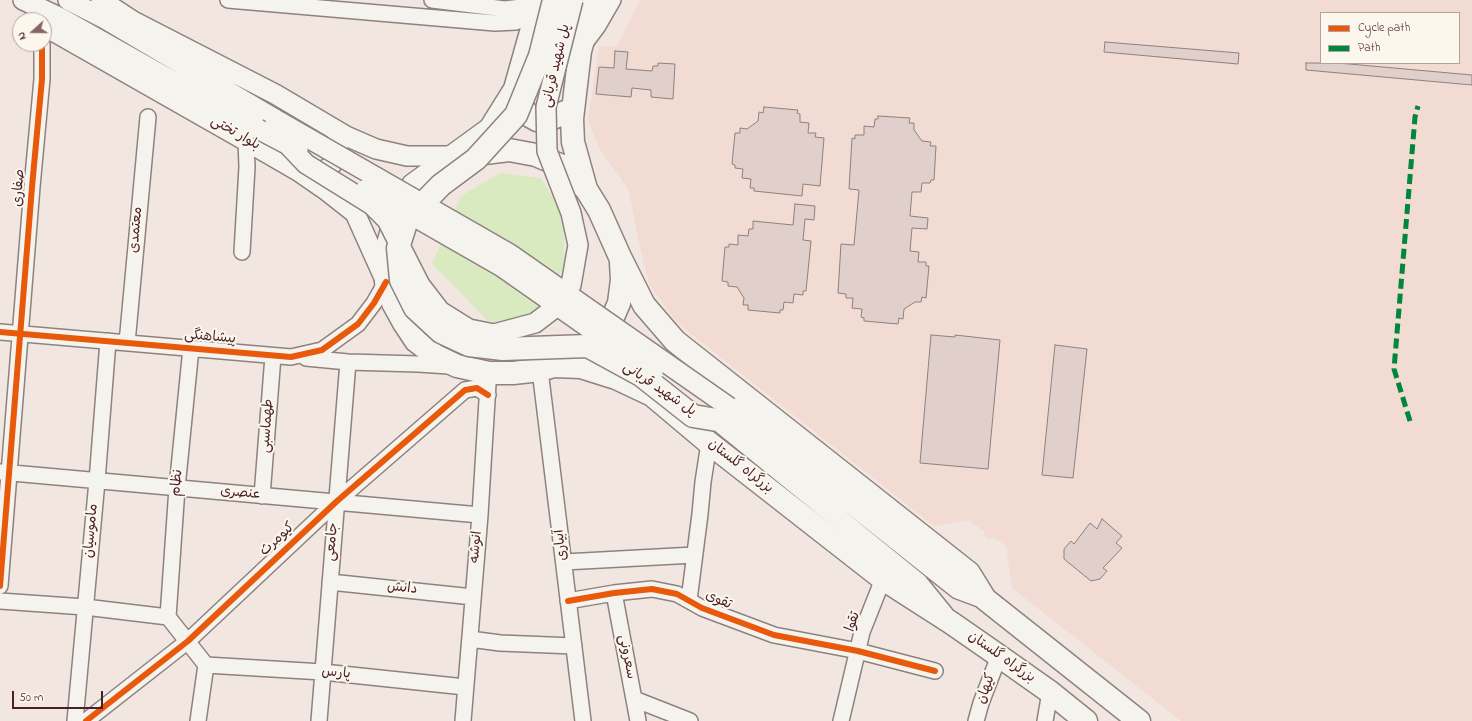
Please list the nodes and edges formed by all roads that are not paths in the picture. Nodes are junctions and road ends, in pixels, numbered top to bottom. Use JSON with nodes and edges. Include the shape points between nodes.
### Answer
{"nodes":[{"id":1,"x":12,"y":0,"type":"edge"},
{"id":2,"x":23,"y":0,"type":"edge"},
{"id":3,"x":68,"y":0,"type":"edge"},
{"id":4,"x":101,"y":0,"type":"edge"},
{"id":5,"x":228,"y":0,"type":"edge"},
{"id":6,"x":432,"y":0,"type":"edge"},
{"id":7,"x":573,"y":0,"type":"edge"},
{"id":8,"x":594,"y":0,"type":"edge"},
{"id":9,"x":613,"y":0,"type":"edge"},
{"id":10,"x":472,"y":2,"type":"edge"},
{"id":11,"x":544,"y":2,"type":"edge"},
{"id":12,"x":292,"y":3,"type":"edge"},
{"id":13,"x":26,"y":12,"type":"edge"},
{"id":14,"x":52,"y":30,"type":"edge"},
{"id":15,"x":580,"y":51,"type":"junction"},
{"id":16,"x":42,"y":52,"type":"edge"},
{"id":17,"x":515,"y":89,"type":"junction"},
{"id":18,"x":573,"y":104,"type":"junction"},
{"id":19,"x":148,"y":117,"type":"dead end"},
{"id":20,"x":324,"y":123,"type":"junction"},
{"id":21,"x":252,"y":135,"type":"junction"},
{"id":22,"x":287,"y":144,"type":"junction"},
{"id":23,"x":454,"y":156,"type":"junction"},
{"id":24,"x":298,"y":171,"type":"junction"},
{"id":25,"x":586,"y":189,"type":"junction"},
{"id":26,"x":242,"y":252,"type":"dead end"},
{"id":27,"x":620,"y":257,"type":"junction"},
{"id":28,"x":386,"y":282,"type":"junction"},
{"id":29,"x":0,"y":332,"type":"edge"},
{"id":30,"x":21,"y":334,"type":"junction"},
{"id":31,"x":108,"y":341,"type":"junction"},
{"id":32,"x":127,"y":343,"type":"junction"},
{"id":33,"x":191,"y":348,"type":"junction"},
{"id":34,"x":273,"y":356,"type":"junction"},
{"id":35,"x":291,"y":357,"type":"junction"},
{"id":36,"x":348,"y":362,"type":"junction"},
{"id":37,"x":457,"y":366,"type":"junction"},
{"id":38,"x":547,"y":368,"type":"junction"},
{"id":39,"x":488,"y":373,"type":"junction"},
{"id":40,"x":488,"y":395,"type":"junction"},
{"id":41,"x":723,"y":414,"type":"junction"},
{"id":42,"x":709,"y":444,"type":"junction"},
{"id":43,"x":5,"y":473,"type":"edge"},
{"id":44,"x":97,"y":481,"type":"junction"},
{"id":45,"x":177,"y":488,"type":"junction"},
{"id":46,"x":262,"y":496,"type":"junction"},
{"id":47,"x":336,"y":502,"type":"junction"},
{"id":48,"x":480,"y":515,"type":"junction"},
{"id":49,"x":694,"y":555,"type":"junction"},
{"id":50,"x":564,"y":562,"type":"junction"},
{"id":51,"x":883,"y":579,"type":"junction"},
{"id":52,"x":330,"y":582,"type":"junction"},
{"id":53,"x":0,"y":586,"type":"edge"},
{"id":54,"x":614,"y":593,"type":"junction"},
{"id":55,"x":473,"y":597,"type":"junction"},
{"id":56,"x":985,"y":599,"type":"junction"},
{"id":57,"x":688,"y":600,"type":"junction"},
{"id":58,"x":0,"y":601,"type":"edge"},
{"id":59,"x":568,"y":601,"type":"junction"},
{"id":60,"x":85,"y":607,"type":"junction"},
{"id":61,"x":168,"y":617,"type":"junction"},
{"id":62,"x":950,"y":622,"type":"junction"},
{"id":63,"x":470,"y":639,"type":"junction"},
{"id":64,"x":188,"y":641,"type":"junction"},
{"id":65,"x":574,"y":646,"type":"junction"},
{"id":66,"x":858,"y":651,"type":"junction"},
{"id":67,"x":999,"y":656,"type":"junction"},
{"id":68,"x":206,"y":665,"type":"junction"},
{"id":69,"x":935,"y":671,"type":"dead end"},
{"id":70,"x":323,"y":672,"type":"junction"},
{"id":71,"x":465,"y":686,"type":"junction"},
{"id":72,"x":1050,"y":692,"type":"junction"},
{"id":73,"x":634,"y":699,"type":"junction"},
{"id":74,"x":75,"y":721,"type":"edge"},
{"id":75,"x":86,"y":721,"type":"edge"},
{"id":76,"x":198,"y":721,"type":"edge"},
{"id":77,"x":319,"y":721,"type":"edge"},
{"id":78,"x":463,"y":721,"type":"edge"},
{"id":79,"x":583,"y":721,"type":"edge"},
{"id":80,"x":638,"y":721,"type":"edge"},
{"id":81,"x":690,"y":721,"type":"edge"},
{"id":82,"x":842,"y":721,"type":"edge"},
{"id":83,"x":976,"y":721,"type":"edge"},
{"id":84,"x":1045,"y":721,"type":"edge"},
{"id":85,"x":1086,"y":721,"type":"edge"},
{"id":86,"x":1139,"y":721,"type":"edge"}],
"edges":[{"from":1,"to":13,"type":"main road"},
{"from":2,"to":21,"type":"main road","via":[[61,18]]},
{"from":3,"to":41,"type":"main road","name":"پل شهید قربانی","bridge":true,"via":[[510,254]]},
{"from":4,"to":20,"type":"main road","via":[[133,21],[275,94]]},
{"from":5,"to":12,"type":"street"},
{"from":6,"to":10,"type":"street"},
{"from":7,"to":22,"type":"main road","name":"پل شهید قربانی","bridge":true,"via":[[546,107],[547,151],[571,213],[578,245],[571,285],[552,310],[535,323],[494,334],[469,329],[440,311],[420,285],[387,220],[372,205],[306,164]]},
{"from":8,"to":15,"type":"highway"},
{"from":9,"to":15,"type":"street"},
{"from":10,"to":11,"type":"street","via":[[505,8]]},
{"from":11,"to":12,"type":"street","via":[[516,22],[495,23]]},
{"from":11,"to":17,"type":"highway","name":"بزرگراه گلستان"},
{"from":11,"to":41,"type":"highway","name":"پل شهید قربانی","bridge":true,"via":[[540,56],[516,115],[476,159],[441,185],[407,220],[398,248],[401,280],[415,308],[441,332],[469,345],[503,349],[588,346],[641,375],[693,416]]},
{"from":14,"to":21,"type":"main road","name":"بلوار تختی"},
{"from":15,"to":18,"type":"highway"},
{"from":16,"to":30,"type":"street","name":"صفاری","via":[[42,80]]},
{"from":17,"to":18,"type":"highway","via":[[528,114],[536,120],[548,121],[562,114]]},
{"from":17,"to":23,"type":"highway","name":"بزرگراه گلستان","via":[[490,129]]},
{"from":18,"to":25,"type":"highway","via":[[573,142]]},
{"from":19,"to":32,"type":"street","name":"معتمدی"},
{"from":20,"to":23,"type":"main road","via":[[376,149],[407,156]]},
{"from":20,"to":24,"type":"main road","via":[[337,138],[337,157],[329,168],[318,173]]},
{"from":21,"to":22,"type":"main road","name":"پل شهید قربانی","bridge":true},
{"from":21,"to":24,"type":"main road","name":"بلوار تختی"},
{"from":21,"to":26,"type":"street","via":[[247,167]]},
{"from":22,"to":41,"type":"main road","name":"پل شهید قربانی","bridge":true,"via":[[502,266],[650,370]]},
{"from":23,"to":25,"type":"highway","via":[[509,150],[536,155],[562,166]]},
{"from":23,"to":28,"type":"highway","name":"بزرگراه گلستان","via":[[413,185],[396,214],[386,248]]},
{"from":24,"to":28,"type":"main road","name":"بلوار تختی","via":[[356,213]]},
{"from":25,"to":27,"type":"highway","via":[[599,210]]},
{"from":27,"to":38,"type":"highway","via":[[621,291],[610,324],[586,350],[571,360]]},
{"from":27,"to":56,"type":"highway","via":[[644,305],[675,341],[968,573]]},
{"from":28,"to":35,"type":"street","name":"پیشاهنگی","via":[[374,304],[358,324],[322,350]]},
{"from":28,"to":37,"type":"highway","name":"بزرگراه گلستان","via":[[393,303],[416,341],[436,356]]},
{"from":29,"to":30,"type":"street","name":"پیشاهنگی"},
{"from":30,"to":31,"type":"street","name":"پیشاهنگی"},
{"from":30,"to":43,"type":"street","name":"صفاری"},
{"from":31,"to":32,"type":"street","name":"پیشاهنگی"},
{"from":31,"to":44,"type":"street","name":"ماموسیان"},
{"from":32,"to":33,"type":"street","name":"پیشاهنگی"},
{"from":33,"to":34,"type":"street","name":"پیشاهنگی"},
{"from":33,"to":45,"type":"street","name":"نظام"},
{"from":34,"to":35,"type":"street","name":"پیشاهنگی"},
{"from":34,"to":46,"type":"street","name":"طهماسبی"},
{"from":35,"to":36,"type":"street"},
{"from":36,"to":37,"type":"street"},
{"from":36,"to":47,"type":"street","name":"جامعی"},
{"from":37,"to":39,"type":"highway","name":"بزرگراه گلستان"},
{"from":38,"to":39,"type":"highway","name":"بزرگراه گلستان","via":[[513,373]]},
{"from":38,"to":42,"type":"highway","name":"بزرگراه گلستان","via":[[581,367],[616,378],[652,395]]},
{"from":38,"to":50,"type":"street","name":"آبیاری"},
{"from":39,"to":40,"type":"street","name":"انوشه"},
{"from":40,"to":47,"type":"street","name":"کیومرث","via":[[477,388],[465,390]]},
{"from":40,"to":48,"type":"street","name":"انوشه"},
{"from":41,"to":56,"type":"main road","via":[[958,589]]},
{"from":41,"to":62,"type":"main road","via":[[918,582]]},
{"from":42,"to":49,"type":"street"},
{"from":42,"to":51,"type":"highway","name":"بزرگراه گلستان"},
{"from":43,"to":44,"type":"street","name":"عنصری"},
{"from":43,"to":53,"type":"street","name":"صفاری"},
{"from":44,"to":45,"type":"street","name":"عنصری"},
{"from":44,"to":60,"type":"street","name":"ماموسیان"},
{"from":45,"to":46,"type":"street","name":"عنصری"},
{"from":45,"to":61,"type":"street","name":"نظام"},
{"from":46,"to":47,"type":"street","name":"عنصری"},
{"from":47,"to":48,"type":"street","name":"عنصری"},
{"from":47,"to":52,"type":"street","name":"جامعی"},
{"from":47,"to":64,"type":"street","name":"کیومرث"},
{"from":48,"to":55,"type":"street","name":"انوشه"},
{"from":49,"to":50,"type":"street"},
{"from":49,"to":57,"type":"street"},
{"from":50,"to":59,"type":"street","name":"آبیاری"},
{"from":51,"to":62,"type":"highway","name":"بزرگراه گلستان"},
{"from":51,"to":66,"type":"street","name":"تقوا","via":[[862,632]]},
{"from":52,"to":55,"type":"street","name":"دانش"},
{"from":52,"to":70,"type":"street","name":"جامعی"},
{"from":54,"to":57,"type":"street","name":"تقوی","via":[[652,589],[677,594]]},
{"from":54,"to":59,"type":"street","name":"تقوی"},
{"from":54,"to":73,"type":"street","name":"سعرونی"},
{"from":55,"to":63,"type":"street","name":"انوشه"},
{"from":56,"to":86,"type":"highway"},
{"from":57,"to":66,"type":"street","name":"تقوی","via":[[735,622],[774,635]]},
{"from":58,"to":60,"type":"street"},
{"from":59,"to":65,"type":"street","name":"آبیاری"},
{"from":60,"to":61,"type":"street"},
{"from":60,"to":74,"type":"street","name":"ماموسیان"},
{"from":61,"to":64,"type":"street"},
{"from":62,"to":67,"type":"highway","name":"بزرگراه گلستان"},
{"from":63,"to":65,"type":"street","via":[[507,644]]},
{"from":63,"to":71,"type":"street","name":"انوشه"},
{"from":64,"to":68,"type":"street"},
{"from":64,"to":75,"type":"street","name":"کیومرث"},
{"from":65,"to":79,"type":"street","name":"آبیاری"},
{"from":66,"to":69,"type":"street","name":"تقوی"},
{"from":66,"to":82,"type":"street","name":"تقوا"},
{"from":67,"to":72,"type":"highway","name":"بزرگراه گلستان"},
{"from":67,"to":83,"type":"street","name":"کیهان"},
{"from":68,"to":70,"type":"street","name":"پارس"},
{"from":68,"to":76,"type":"street"},
{"from":70,"to":71,"type":"street","name":"پارس"},
{"from":70,"to":77,"type":"street","name":"جامعی"},
{"from":71,"to":78,"type":"street","name":"انوشه"},
{"from":72,"to":84,"type":"street"},
{"from":72,"to":85,"type":"highway","name":"بزرگراه گلستان"},
{"from":73,"to":80,"type":"street","name":"سعرونی"},
{"from":73,"to":81,"type":"street"}]}
